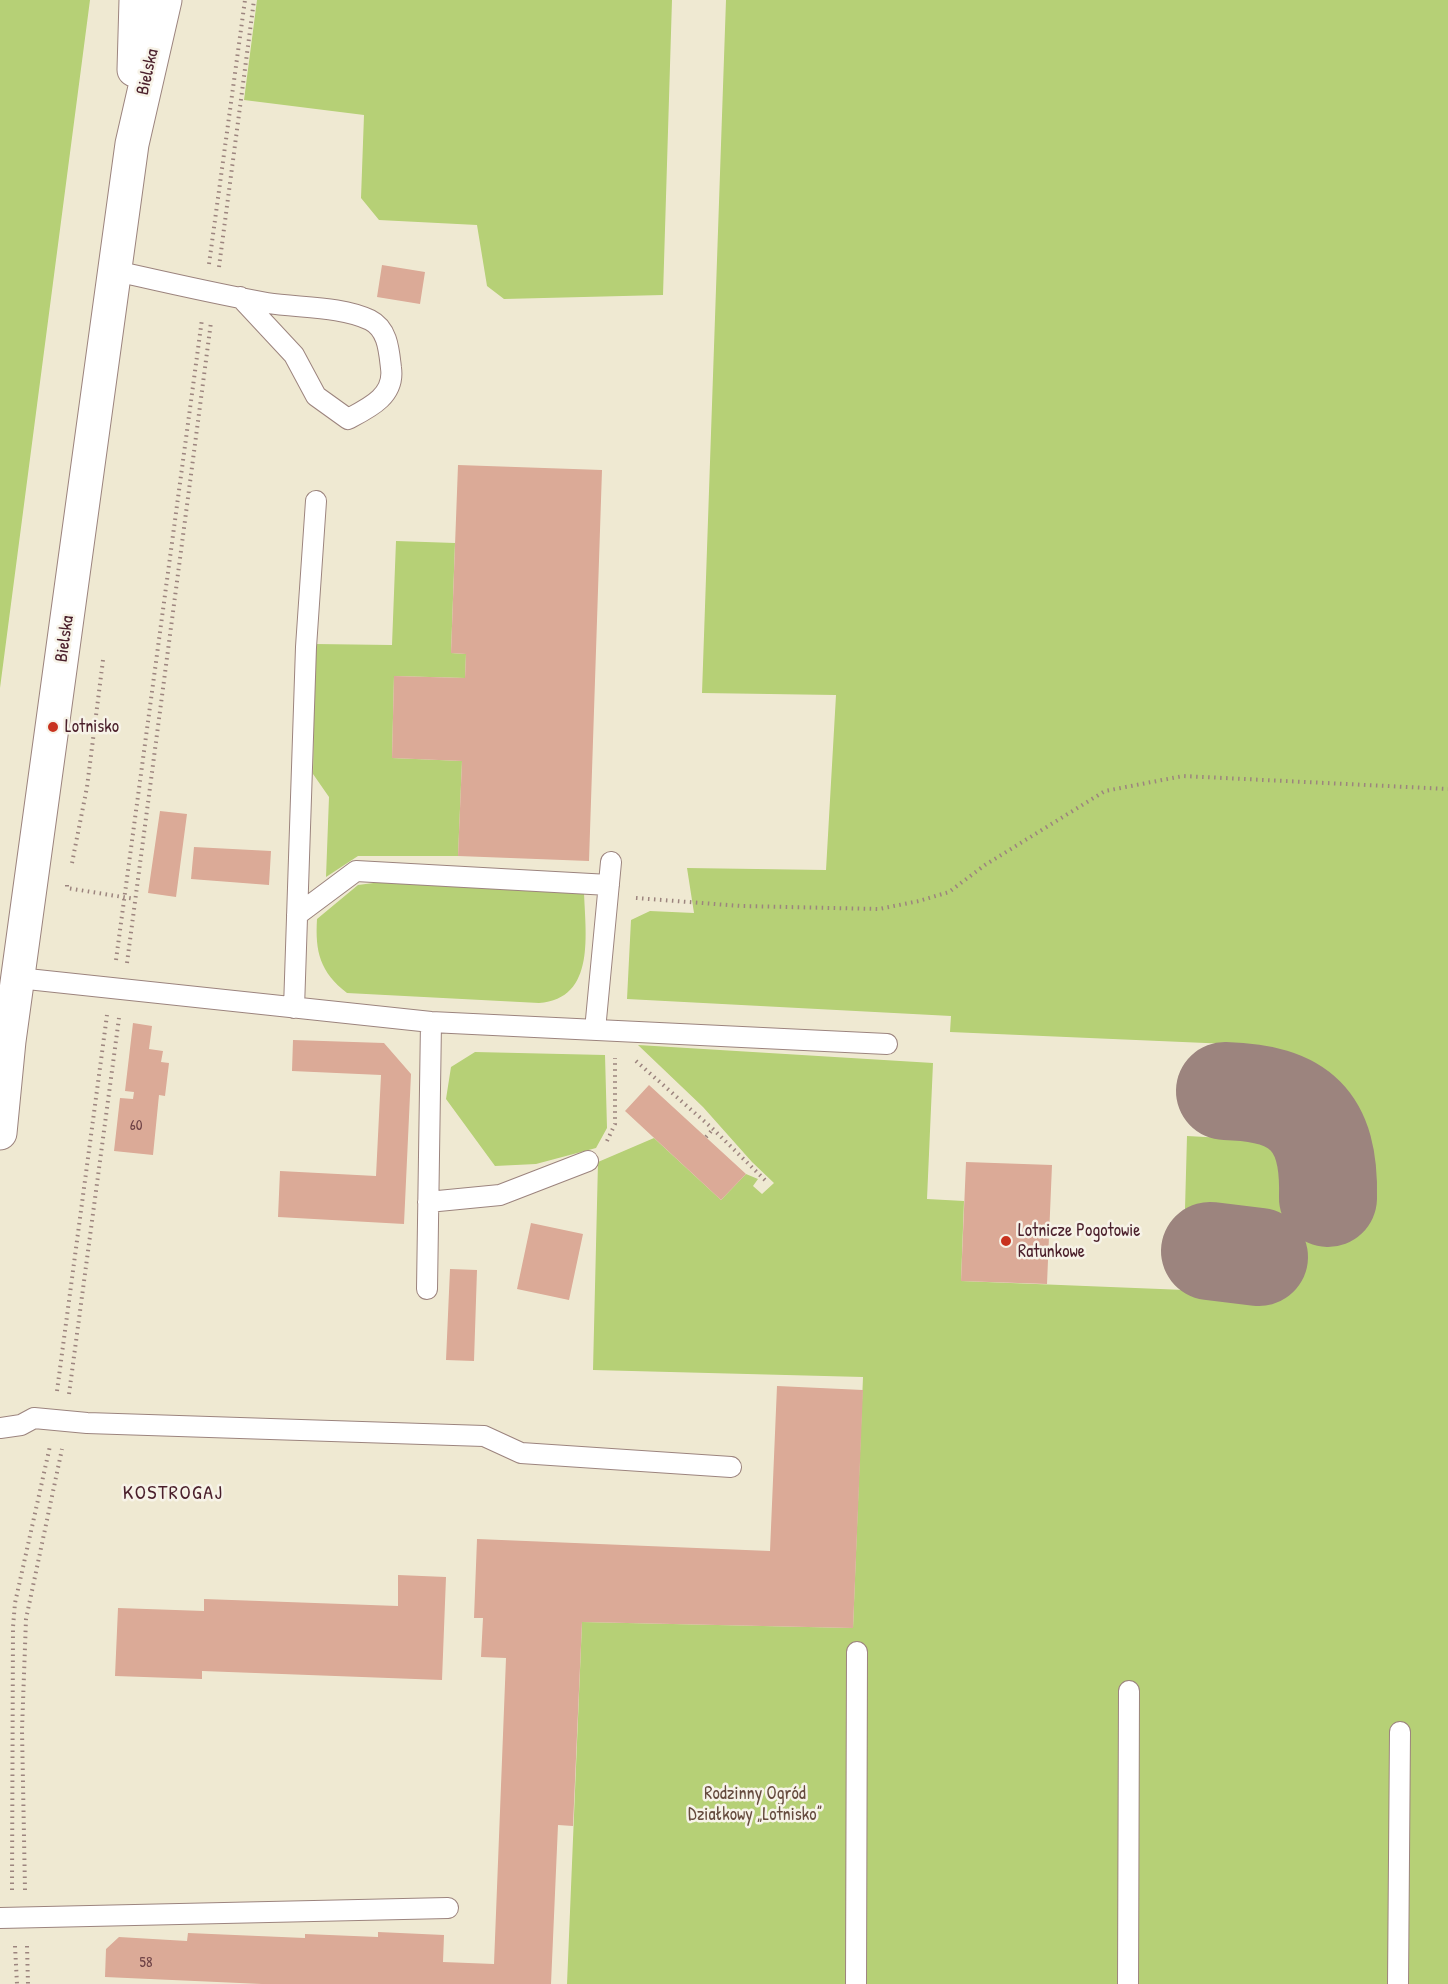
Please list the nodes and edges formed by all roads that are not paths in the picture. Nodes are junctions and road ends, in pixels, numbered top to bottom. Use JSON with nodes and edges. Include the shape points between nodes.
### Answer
{"nodes":[{"id":1,"x":136,"y":0,"type":"edge"},
{"id":2,"x":165,"y":0,"type":"edge"},
{"id":3,"x":132,"y":144,"type":"junction"},
{"id":4,"x":115,"y":271,"type":"junction"},
{"id":5,"x":240,"y":297,"type":"junction"},
{"id":6,"x":316,"y":501,"type":"dead end"},
{"id":7,"x":611,"y":862,"type":"dead end"},
{"id":8,"x":609,"y":890,"type":"junction"},
{"id":9,"x":297,"y":915,"type":"junction"},
{"id":10,"x":18,"y":978,"type":"junction"},
{"id":11,"x":294,"y":1008,"type":"junction"},
{"id":12,"x":431,"y":1022,"type":"junction"},
{"id":13,"x":595,"y":1030,"type":"junction"},
{"id":14,"x":887,"y":1044,"type":"dead end"},
{"id":15,"x":0,"y":1133,"type":"edge"},
{"id":16,"x":588,"y":1161,"type":"road end"},
{"id":17,"x":428,"y":1202,"type":"junction"},
{"id":18,"x":427,"y":1289,"type":"dead end"},
{"id":19,"x":0,"y":1428,"type":"edge"},
{"id":20,"x":731,"y":1467,"type":"dead end"},
{"id":21,"x":857,"y":1652,"type":"dead end"},
{"id":22,"x":1129,"y":1691,"type":"dead end"},
{"id":23,"x":1400,"y":1732,"type":"dead end"},
{"id":24,"x":448,"y":1908,"type":"dead end"},
{"id":25,"x":0,"y":1918,"type":"edge"},
{"id":26,"x":856,"y":1984,"type":"edge"},
{"id":27,"x":1128,"y":1984,"type":"edge"},
{"id":28,"x":1398,"y":1984,"type":"edge"}],
"edges":[{"from":1,"to":3,"type":"main road","name":"Bielska"},
{"from":2,"to":3,"type":"main road","name":"Bielska"},
{"from":3,"to":4,"type":"main road","name":"Bielska"},
{"from":4,"to":5,"type":"lane"},
{"from":4,"to":10,"type":"main road","name":"Bielska"},
{"from":5,"to":5,"type":"lane","via":[[327,309],[372,321],[388,341],[392,374],[380,402],[348,419],[316,396],[294,355]]},
{"from":6,"to":9,"type":"lane","via":[[306,647]]},
{"from":7,"to":8,"type":"lane"},
{"from":8,"to":9,"type":"lane","via":[[356,871]]},
{"from":8,"to":13,"type":"lane"},
{"from":9,"to":11,"type":"lane"},
{"from":10,"to":11,"type":"lane"},
{"from":10,"to":15,"type":"main road","name":"Bielska"},
{"from":11,"to":12,"type":"lane"},
{"from":12,"to":13,"type":"lane"},
{"from":12,"to":17,"type":"lane"},
{"from":13,"to":14,"type":"lane","via":[[615,1037]]},
{"from":16,"to":17,"type":"lane","via":[[500,1195]]},
{"from":17,"to":18,"type":"lane"},
{"from":19,"to":20,"type":"lane","via":[[21,1425],[34,1418],[484,1436],[521,1453]]},
{"from":21,"to":26,"type":"lane"},
{"from":22,"to":27,"type":"lane"},
{"from":23,"to":28,"type":"lane"},
{"from":24,"to":25,"type":"lane"}]}
